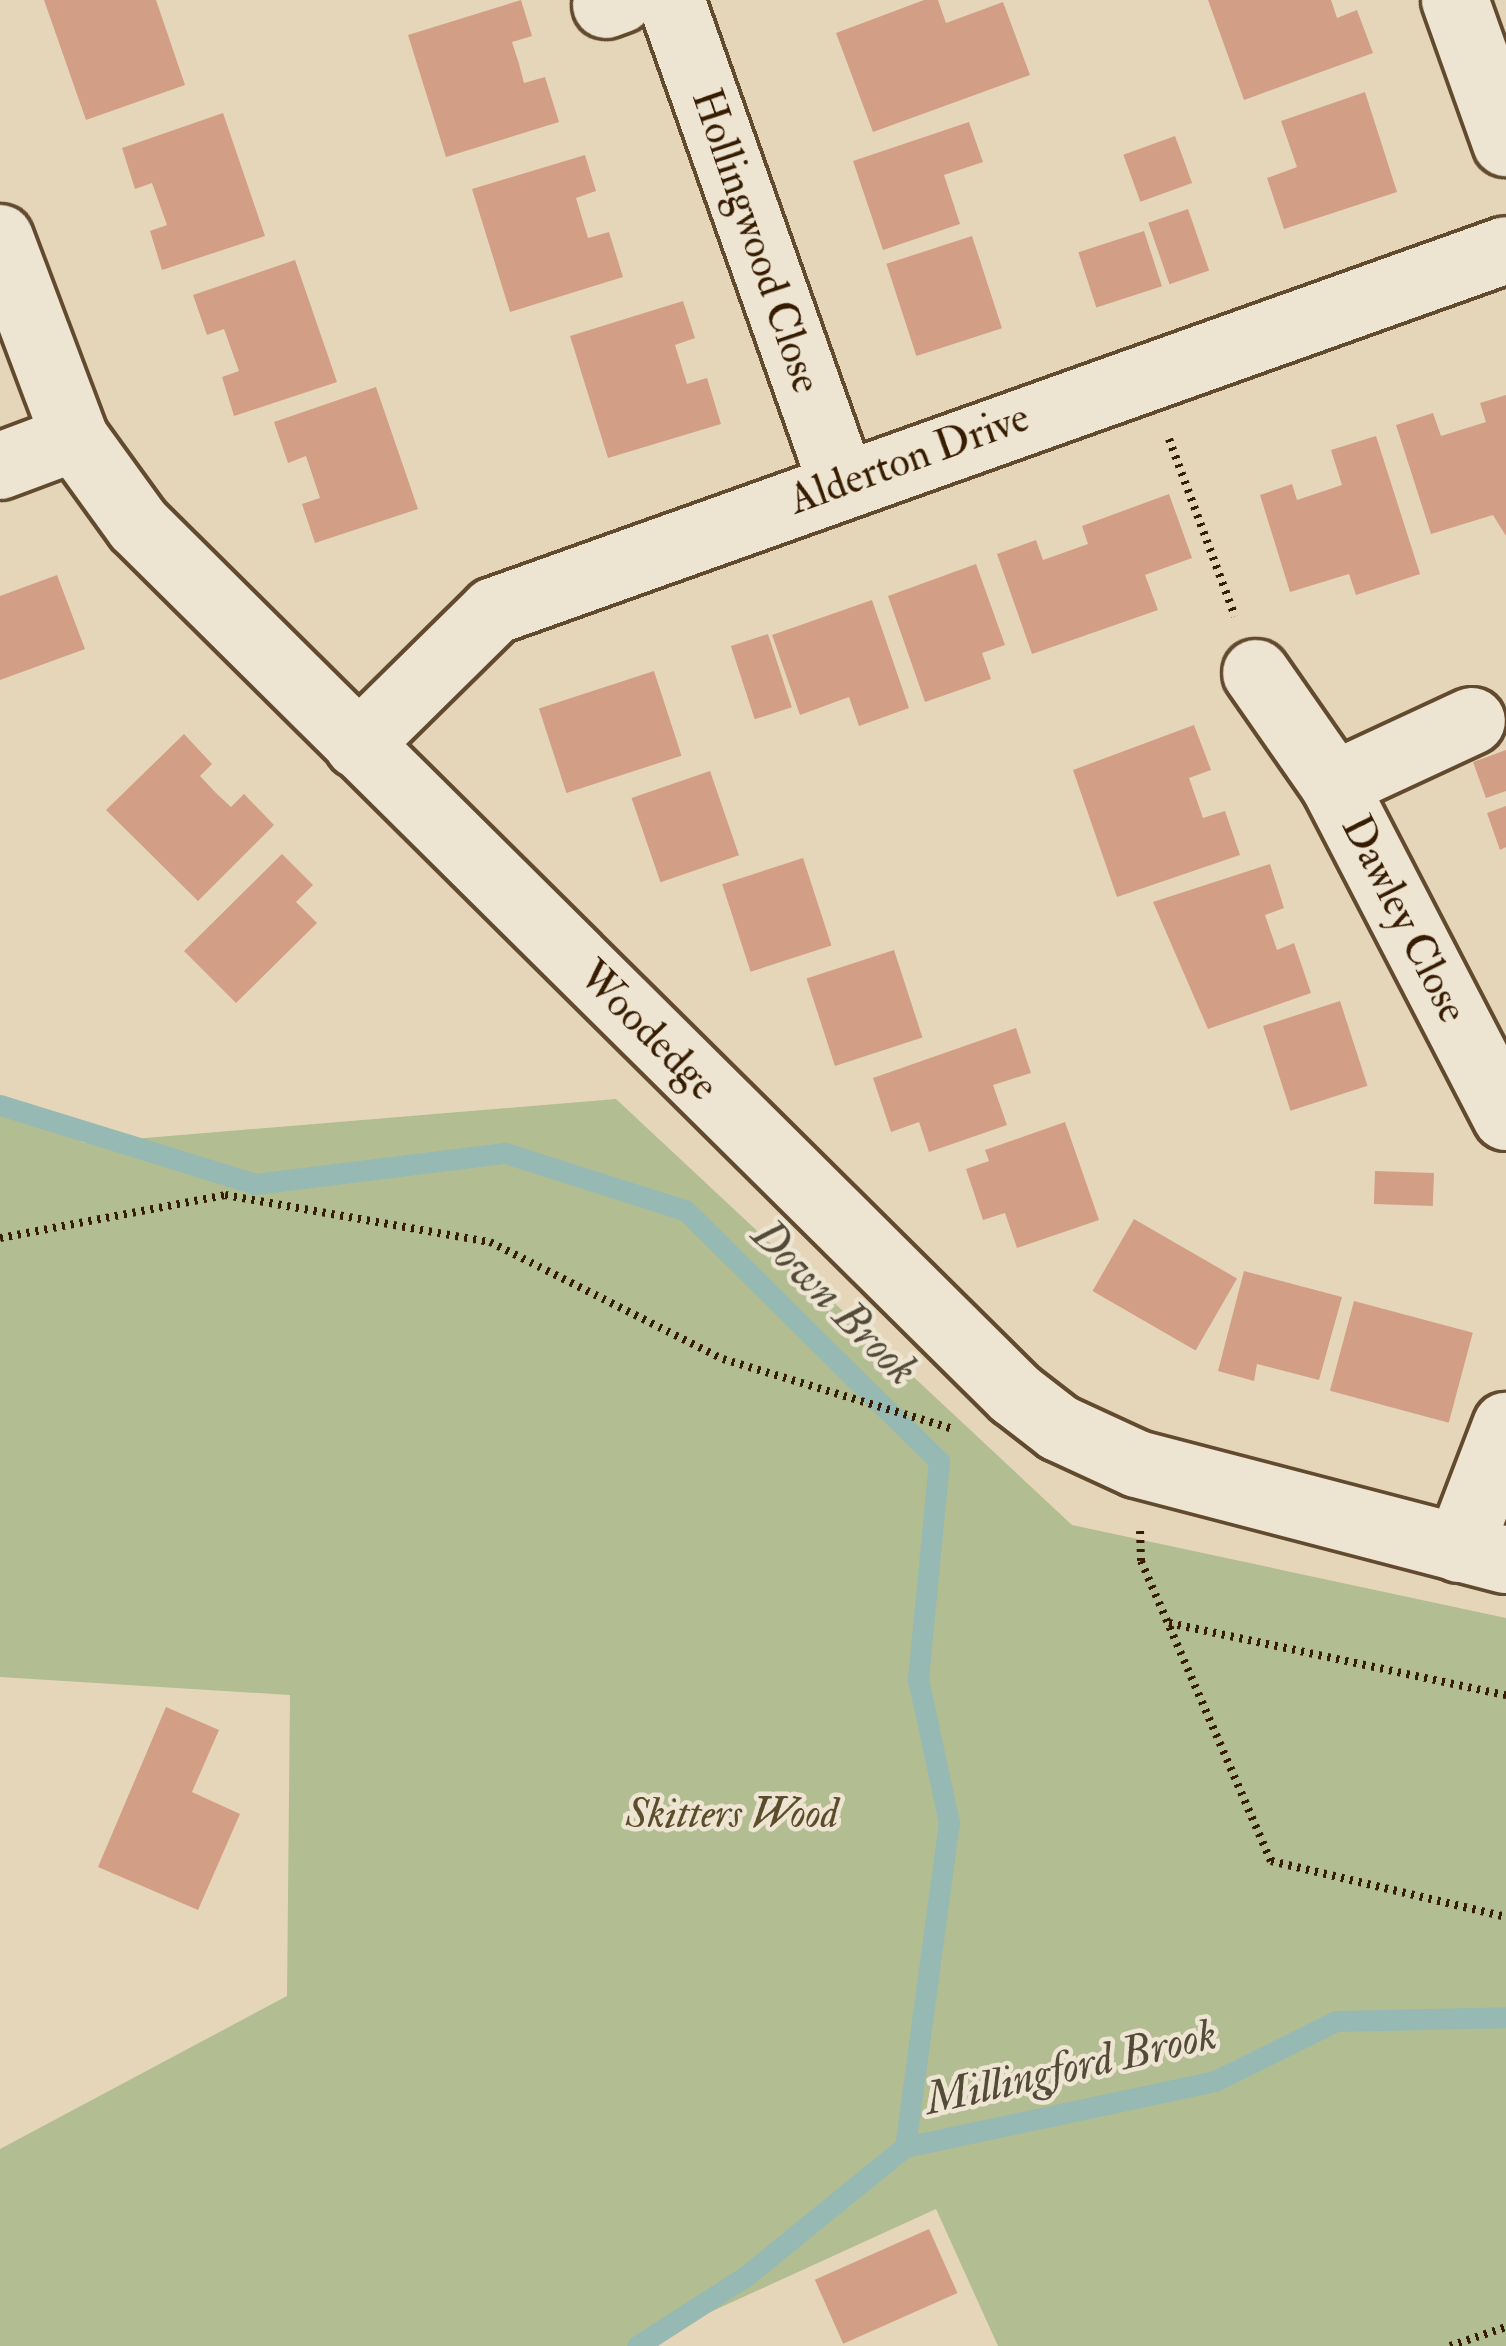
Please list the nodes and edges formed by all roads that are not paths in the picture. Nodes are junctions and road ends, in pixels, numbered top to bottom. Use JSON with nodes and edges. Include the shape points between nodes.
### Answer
{"nodes":[{"id":1,"x":671,"y":0,"type":"edge"},
{"id":2,"x":1455,"y":0,"type":"edge"},
{"id":3,"x":1506,"y":143,"type":"edge"},
{"id":4,"x":0,"y":238,"type":"edge"},
{"id":5,"x":1506,"y":250,"type":"edge"},
{"id":6,"x":75,"y":438,"type":"junction"},
{"id":7,"x":0,"y":466,"type":"edge"},
{"id":8,"x":841,"y":482,"type":"junction"},
{"id":9,"x":1256,"y":673,"type":"road end"},
{"id":10,"x":1472,"y":721,"type":"dead end"},
{"id":11,"x":358,"y":745,"type":"junction"},
{"id":12,"x":1334,"y":785,"type":"junction"},
{"id":13,"x":1506,"y":1117,"type":"edge"},
{"id":14,"x":1506,"y":1426,"type":"edge"},
{"id":15,"x":1483,"y":1554,"type":"edge"}],
"edges":[{"from":1,"to":8,"type":"street","name":"Hollingwood Close"},
{"from":2,"to":3,"type":"street"},
{"from":4,"to":6,"type":"street","name":"Woodedge"},
{"from":5,"to":8,"type":"street","name":"Alderton Drive"},
{"from":6,"to":7,"type":"street"},
{"from":6,"to":11,"type":"street","name":"Woodedge","via":[[138,525]]},
{"from":8,"to":11,"type":"street","name":"Alderton Drive","via":[[494,611]]},
{"from":9,"to":12,"type":"street","name":"Dawley Close"},
{"from":10,"to":12,"type":"street","name":"Dawley Close"},
{"from":11,"to":15,"type":"street","name":"Woodedge","via":[[1015,1394],[1059,1428],[1137,1464]]},
{"from":12,"to":13,"type":"street","name":"Dawley Close"},
{"from":14,"to":15,"type":"street"}]}
